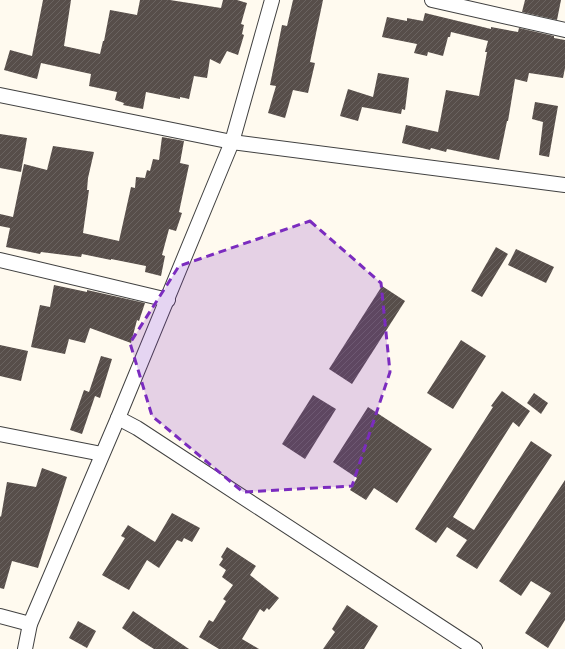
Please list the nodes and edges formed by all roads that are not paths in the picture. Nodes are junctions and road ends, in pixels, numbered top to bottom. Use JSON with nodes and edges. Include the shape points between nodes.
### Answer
{"nodes":[{"id":1,"x":272,"y":0,"type":"edge"},
{"id":2,"x":438,"y":1,"type":"edge"},
{"id":3,"x":565,"y":30,"type":"edge"},
{"id":4,"x":0,"y":95,"type":"edge"},
{"id":5,"x":232,"y":142,"type":"junction"},
{"id":6,"x":565,"y":185,"type":"edge"},
{"id":7,"x":0,"y":260,"type":"edge"},
{"id":8,"x":168,"y":300,"type":"junction"},
{"id":9,"x":118,"y":418,"type":"junction"},
{"id":10,"x":0,"y":434,"type":"edge"},
{"id":11,"x":102,"y":454,"type":"junction"},
{"id":12,"x":0,"y":616,"type":"edge"},
{"id":13,"x":30,"y":624,"type":"junction"},
{"id":14,"x":26,"y":649,"type":"edge"},
{"id":15,"x":475,"y":649,"type":"edge"}],
"edges":[{"from":1,"to":5,"type":"street"},
{"from":2,"to":3,"type":"street"},
{"from":4,"to":5,"type":"street"},
{"from":5,"to":6,"type":"street"},
{"from":5,"to":8,"type":"street"},
{"from":7,"to":8,"type":"street"},
{"from":8,"to":9,"type":"street"},
{"from":9,"to":11,"type":"street"},
{"from":9,"to":15,"type":"street"},
{"from":10,"to":11,"type":"street"},
{"from":11,"to":13,"type":"street"},
{"from":12,"to":13,"type":"street"},
{"from":13,"to":14,"type":"street"}]}
